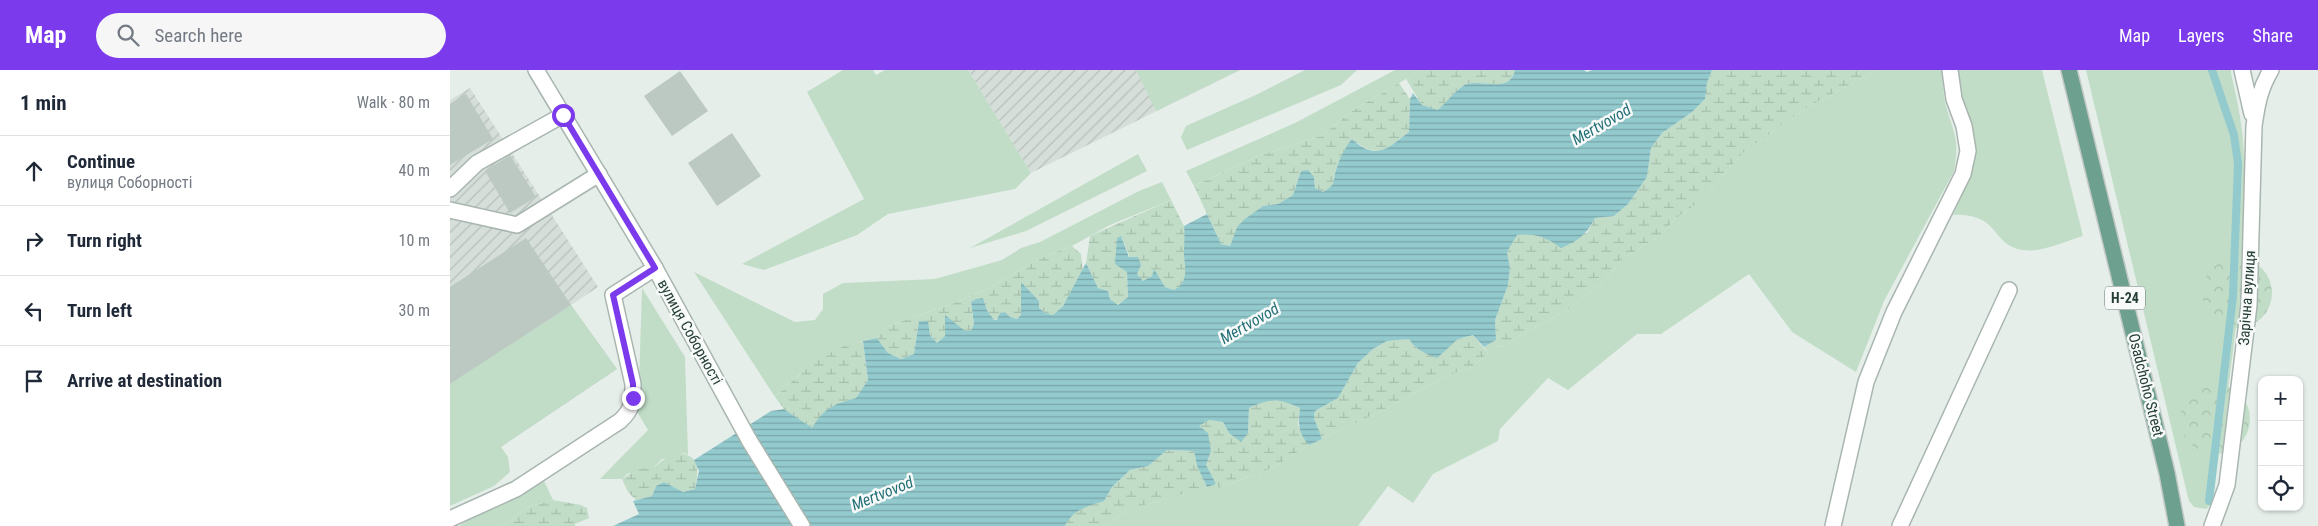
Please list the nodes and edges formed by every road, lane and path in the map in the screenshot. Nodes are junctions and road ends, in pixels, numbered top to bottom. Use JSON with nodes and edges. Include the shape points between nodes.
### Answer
{"nodes":[{"id":1,"x":536,"y":70,"type":"edge"},
{"id":2,"x":1950,"y":70,"type":"edge"},
{"id":3,"x":2069,"y":70,"type":"edge"},
{"id":4,"x":2242,"y":70,"type":"edge"},
{"id":5,"x":2271,"y":70,"type":"edge"},
{"id":6,"x":563,"y":115,"type":"junction"},
{"id":7,"x":2254,"y":126,"type":"junction"},
{"id":8,"x":600,"y":174,"type":"junction"},
{"id":9,"x":450,"y":190,"type":"edge"},
{"id":10,"x":450,"y":210,"type":"edge"},
{"id":11,"x":655,"y":268,"type":"junction"},
{"id":12,"x":2009,"y":290,"type":"dead end"},
{"id":13,"x":450,"y":519,"type":"edge"},
{"id":14,"x":802,"y":526,"type":"edge"},
{"id":15,"x":1833,"y":526,"type":"edge"},
{"id":16,"x":1900,"y":526,"type":"edge"},
{"id":17,"x":2177,"y":526,"type":"edge"},
{"id":18,"x":2212,"y":526,"type":"edge"}],
"edges":[{"from":1,"to":6,"type":"street","name":"вулиця Соборності"},
{"from":2,"to":15,"type":"street","via":[[1968,151],[1963,174],[1894,312],[1866,382]]},
{"from":3,"to":17,"type":"main road","name":"Osadchoho Street","number":"Н-24"},
{"from":4,"to":7,"type":"street"},
{"from":5,"to":7,"type":"street","name":"Зарічна вулиця","via":[[2258,98]]},
{"from":6,"to":8,"type":"street","name":"вулиця Соборності"},
{"from":6,"to":9,"type":"street","via":[[477,164]]},
{"from":7,"to":18,"type":"street","name":"Зарічна вулиця","via":[[2249,305],[2227,485]]},
{"from":8,"to":10,"type":"street","via":[[517,225]]},
{"from":8,"to":11,"type":"street","name":"вулиця Соборності"},
{"from":11,"to":13,"type":"street","via":[[613,295],[633,384],[629,412],[516,488]]},
{"from":11,"to":14,"type":"street","name":"вулиця Соборності","via":[[749,440]]},
{"from":12,"to":16,"type":"street"}]}
